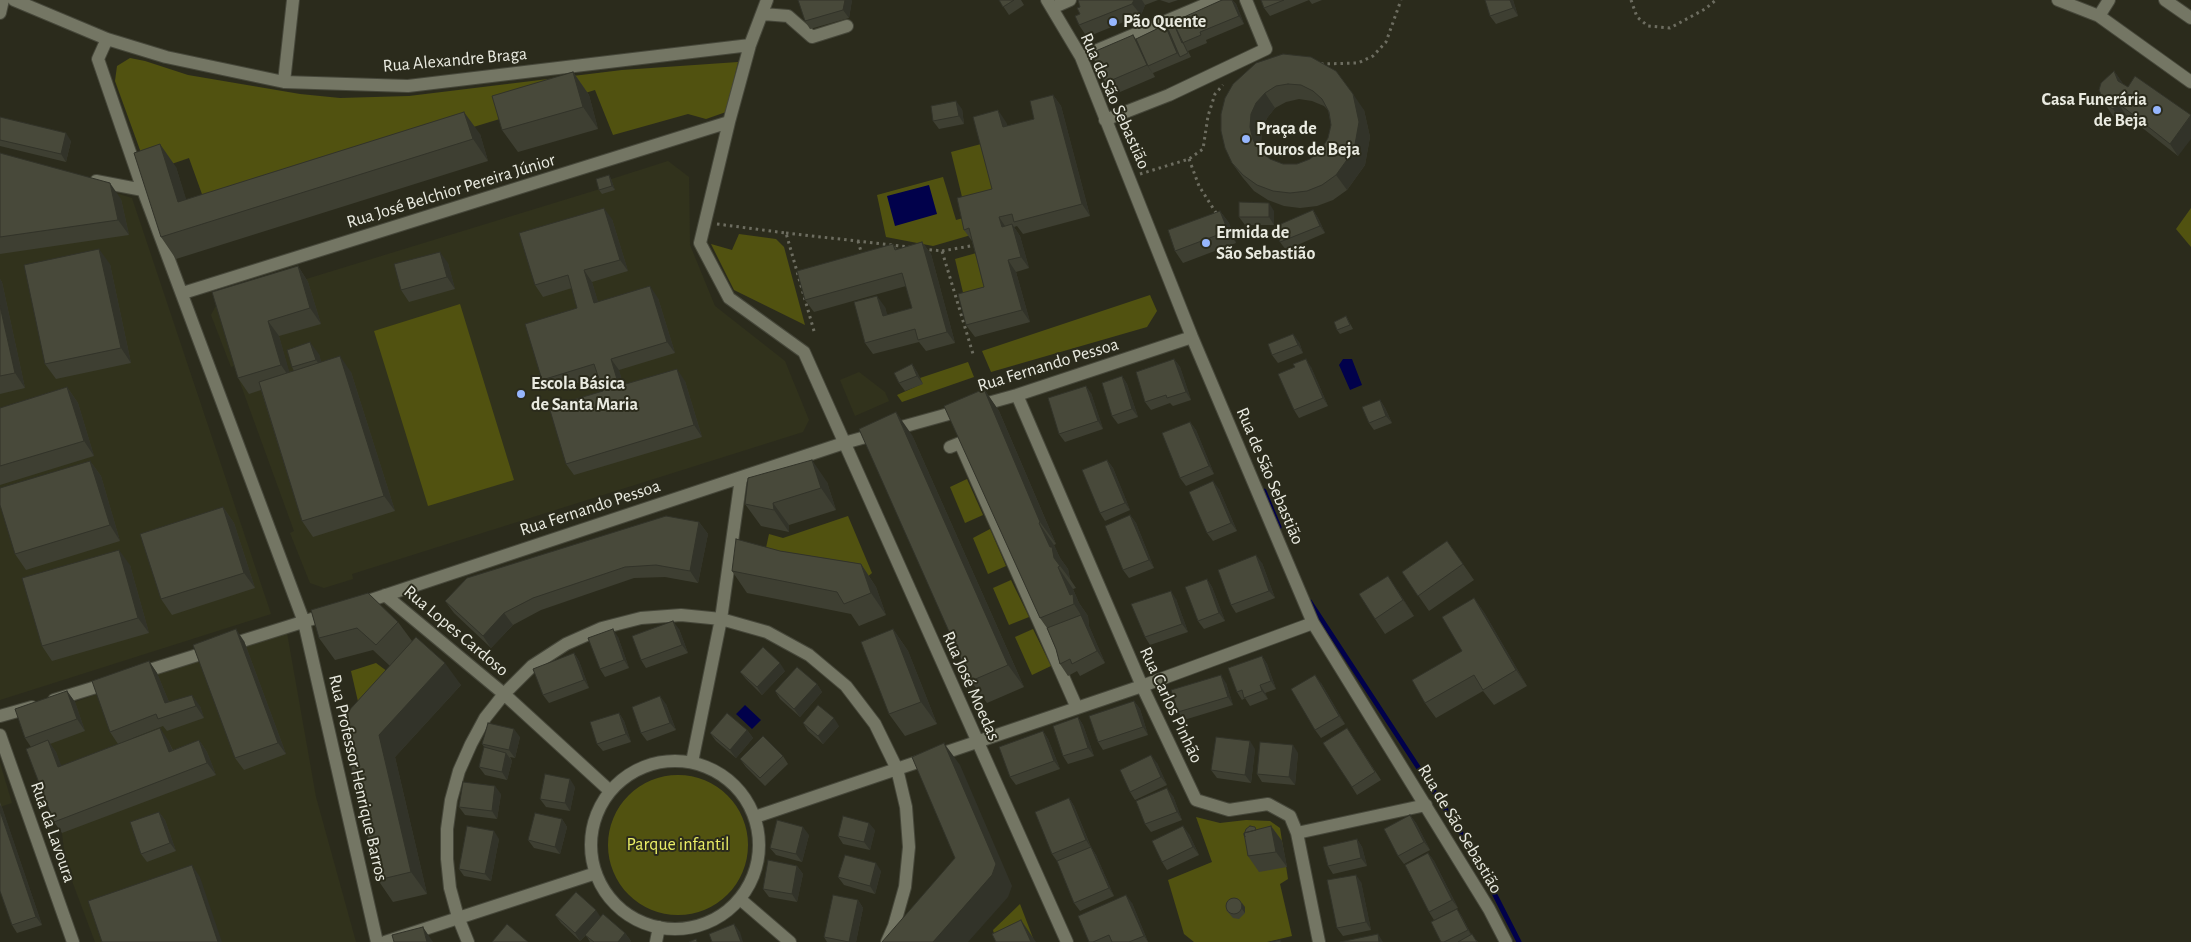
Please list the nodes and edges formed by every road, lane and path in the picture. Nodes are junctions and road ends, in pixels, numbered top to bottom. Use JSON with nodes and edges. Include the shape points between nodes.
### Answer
{"nodes":[{"id":1,"x":3,"y":0,"type":"edge"},
{"id":2,"x":14,"y":0,"type":"edge"},
{"id":3,"x":292,"y":0,"type":"edge"},
{"id":4,"x":766,"y":0,"type":"edge"},
{"id":5,"x":1070,"y":0,"type":"edge"},
{"id":6,"x":1216,"y":0,"type":"edge"},
{"id":7,"x":1246,"y":0,"type":"edge"},
{"id":8,"x":1401,"y":0,"type":"edge"},
{"id":9,"x":1632,"y":0,"type":"edge"},
{"id":10,"x":1716,"y":0,"type":"edge"},
{"id":11,"x":2058,"y":0,"type":"edge"},
{"id":12,"x":2109,"y":0,"type":"edge"},
{"id":13,"x":2165,"y":0,"type":"edge"},
{"id":14,"x":1049,"y":4,"type":"edge"},
{"id":15,"x":0,"y":12,"type":"edge"},
{"id":16,"x":763,"y":14,"type":"junction"},
{"id":17,"x":2099,"y":16,"type":"junction"},
{"id":18,"x":2191,"y":18,"type":"edge"},
{"id":19,"x":847,"y":26,"type":"dead end"},
{"id":20,"x":107,"y":39,"type":"junction"},
{"id":21,"x":750,"y":45,"type":"junction"},
{"id":22,"x":1080,"y":57,"type":"junction"},
{"id":23,"x":1315,"y":63,"type":"edge"},
{"id":24,"x":284,"y":82,"type":"junction"},
{"id":25,"x":1226,"y":82,"type":"dead end"},
{"id":26,"x":2191,"y":82,"type":"edge"},
{"id":27,"x":1105,"y":120,"type":"junction"},
{"id":28,"x":729,"y":122,"type":"junction"},
{"id":29,"x":1189,"y":159,"type":"junction"},
{"id":30,"x":81,"y":176,"type":"edge"},
{"id":31,"x":1130,"y":178,"type":"junction"},
{"id":32,"x":143,"y":190,"type":"junction"},
{"id":33,"x":1221,"y":220,"type":"edge"},
{"id":34,"x":713,"y":224,"type":"dead end"},
{"id":35,"x":786,"y":233,"type":"junction"},
{"id":36,"x":858,"y":241,"type":"junction"},
{"id":37,"x":978,"y":244,"type":"edge"},
{"id":38,"x":942,"y":251,"type":"junction"},
{"id":39,"x":862,"y":258,"type":"edge"},
{"id":40,"x":183,"y":293,"type":"junction"},
{"id":41,"x":814,"y":330,"type":"dead end"},
{"id":42,"x":1192,"y":337,"type":"junction"},
{"id":43,"x":973,"y":354,"type":"dead end"},
{"id":44,"x":1018,"y":395,"type":"junction"},
{"id":45,"x":844,"y":443,"type":"junction"},
{"id":46,"x":950,"y":447,"type":"dead end"},
{"id":47,"x":741,"y":478,"type":"junction"},
{"id":48,"x":385,"y":594,"type":"junction"},
{"id":49,"x":721,"y":619,"type":"junction"},
{"id":50,"x":304,"y":622,"type":"junction"},
{"id":51,"x":1313,"y":623,"type":"junction"},
{"id":52,"x":1142,"y":686,"type":"junction"},
{"id":53,"x":504,"y":694,"type":"junction"},
{"id":54,"x":1077,"y":708,"type":"junction"},
{"id":55,"x":0,"y":716,"type":"edge"},
{"id":56,"x":0,"y":734,"type":"edge"},
{"id":57,"x":976,"y":741,"type":"junction"},
{"id":58,"x":692,"y":762,"type":"junction"},
{"id":59,"x":897,"y":769,"type":"junction"},
{"id":60,"x":610,"y":791,"type":"junction"},
{"id":61,"x":1426,"y":805,"type":"junction"},
{"id":62,"x":755,"y":817,"type":"junction"},
{"id":63,"x":1297,"y":833,"type":"junction"},
{"id":64,"x":596,"y":873,"type":"junction"},
{"id":65,"x":740,"y":899,"type":"junction"},
{"id":66,"x":458,"y":917,"type":"junction"},
{"id":67,"x":659,"y":927,"type":"junction"},
{"id":68,"x":72,"y":942,"type":"edge"},
{"id":69,"x":377,"y":942,"type":"edge"},
{"id":70,"x":385,"y":942,"type":"edge"},
{"id":71,"x":468,"y":942,"type":"edge"},
{"id":72,"x":656,"y":942,"type":"edge"},
{"id":73,"x":790,"y":942,"type":"edge"},
{"id":74,"x":887,"y":942,"type":"edge"},
{"id":75,"x":1067,"y":942,"type":"edge"},
{"id":76,"x":1319,"y":942,"type":"edge"},
{"id":77,"x":1506,"y":942,"type":"edge"}],
"edges":[{"from":1,"to":15,"type":"street"},
{"from":2,"to":20,"type":"street","name":"Rua Alexandre Braga"},
{"from":3,"to":24,"type":"street"},
{"from":4,"to":16,"type":"street","name":"Rua José Moedas"},
{"from":5,"to":14,"type":"street"},
{"from":6,"to":22,"type":"street"},
{"from":7,"to":27,"type":"street","via":[[1266,49],[1169,95]]},
{"from":8,"to":23,"type":"path","via":[[1386,42],[1373,56],[1358,64]]},
{"from":9,"to":10,"type":"path","via":[[1637,17],[1648,26],[1670,28]]},
{"from":11,"to":17,"type":"street"},
{"from":12,"to":17,"type":"street"},
{"from":13,"to":18,"type":"street"},
{"from":14,"to":22,"type":"street","name":"Rua de São Sebastião"},
{"from":16,"to":19,"type":"street","via":[[788,16],[812,37]]},
{"from":16,"to":21,"type":"street","name":"Rua José Moedas"},
{"from":17,"to":26,"type":"street"},
{"from":20,"to":24,"type":"street","name":"Rua Alexandre Braga","via":[[166,57]]},
{"from":20,"to":32,"type":"street","name":"Rua Professor Henrique Barros","via":[[98,59]]},
{"from":21,"to":24,"type":"street","name":"Rua Alexandre Braga","via":[[408,86]]},
{"from":21,"to":28,"type":"street","name":"Rua José Moedas"},
{"from":22,"to":27,"type":"street","name":"Rua de São Sebastião"},
{"from":25,"to":29,"type":"path","via":[[1215,94],[1202,148]]},
{"from":27,"to":31,"type":"street","name":"Rua de São Sebastião"},
{"from":28,"to":40,"type":"street","name":"Rua José Belchior Pereira Júnior"},
{"from":28,"to":45,"type":"street","name":"Rua José Moedas","via":[[700,243],[730,298],[804,352]]},
{"from":29,"to":31,"type":"path"},
{"from":29,"to":33,"type":"path","via":[[1199,186]]},
{"from":30,"to":32,"type":"street"},
{"from":31,"to":42,"type":"street","name":"Rua de São Sebastião"},
{"from":32,"to":40,"type":"street","name":"Rua Professor Henrique Barros"},
{"from":34,"to":35,"type":"path"},
{"from":35,"to":36,"type":"path"},
{"from":35,"to":41,"type":"path"},
{"from":36,"to":38,"type":"path"},
{"from":36,"to":39,"type":"path"},
{"from":37,"to":38,"type":"path"},
{"from":38,"to":43,"type":"path"},
{"from":40,"to":50,"type":"street","name":"Rua Professor Henrique Barros"},
{"from":42,"to":44,"type":"street","name":"Rua Fernando Pessoa"},
{"from":42,"to":51,"type":"street","name":"Rua de São Sebastião"},
{"from":44,"to":45,"type":"street","name":"Rua Fernando Pessoa"},
{"from":44,"to":52,"type":"street","name":"Rua Carlos Pinhão"},
{"from":45,"to":47,"type":"street","name":"Rua Fernando Pessoa"},
{"from":45,"to":57,"type":"street","name":"Rua José Moedas"},
{"from":46,"to":54,"type":"street","via":[[960,443]]},
{"from":47,"to":48,"type":"street","name":"Rua Fernando Pessoa"},
{"from":47,"to":49,"type":"street"},
{"from":48,"to":50,"type":"street","name":"Rua Fernando Pessoa"},
{"from":48,"to":53,"type":"street","name":"Rua Lopes Cardoso"},
{"from":49,"to":53,"type":"street","via":[[681,615],[649,617],[602,628],[566,644],[532,666]]},
{"from":49,"to":58,"type":"street"},
{"from":49,"to":59,"type":"street","via":[[767,632],[810,655],[846,686],[875,724]]},
{"from":50,"to":55,"type":"street","name":"Rua Fernando Pessoa"},
{"from":50,"to":69,"type":"street","name":"Rua Professor Henrique Barros"},
{"from":51,"to":52,"type":"street"},
{"from":51,"to":61,"type":"street","name":"Rua de São Sebastião"},
{"from":52,"to":54,"type":"street"},
{"from":52,"to":63,"type":"street","name":"Rua Carlos Pinhão","via":[[1196,800],[1229,810],[1268,804],[1290,816]]},
{"from":53,"to":60,"type":"street","name":"Rua Lopes Cardoso"},
{"from":53,"to":66,"type":"street","via":[[485,718],[471,744],[451,800],[447,859]]},
{"from":54,"to":57,"type":"street"},
{"from":56,"to":68,"type":"street","name":"Rua da Lavoura"},
{"from":57,"to":59,"type":"street"},
{"from":57,"to":75,"type":"street","name":"Rua José Moedas"},
{"from":58,"to":60,"type":"street","via":[[665,762],[639,769]]},
{"from":58,"to":62,"type":"street","via":[[716,771],[736,786]]},
{"from":59,"to":62,"type":"street"},
{"from":59,"to":74,"type":"street","via":[[906,806],[909,847],[905,887]]},
{"from":60,"to":64,"type":"street","via":[[598,813],[591,838]]},
{"from":61,"to":63,"type":"street"},
{"from":61,"to":77,"type":"street","name":"Rua de São Sebastião"},
{"from":62,"to":65,"type":"street","via":[[759,841],[757,868]]},
{"from":63,"to":76,"type":"street"},
{"from":64,"to":66,"type":"street"},
{"from":64,"to":67,"type":"street","via":[[614,902],[635,918]]},
{"from":65,"to":67,"type":"street","via":[[712,921],[695,927]]},
{"from":65,"to":73,"type":"street"},
{"from":66,"to":70,"type":"street"},
{"from":66,"to":71,"type":"street"},
{"from":67,"to":72,"type":"street"}]}
